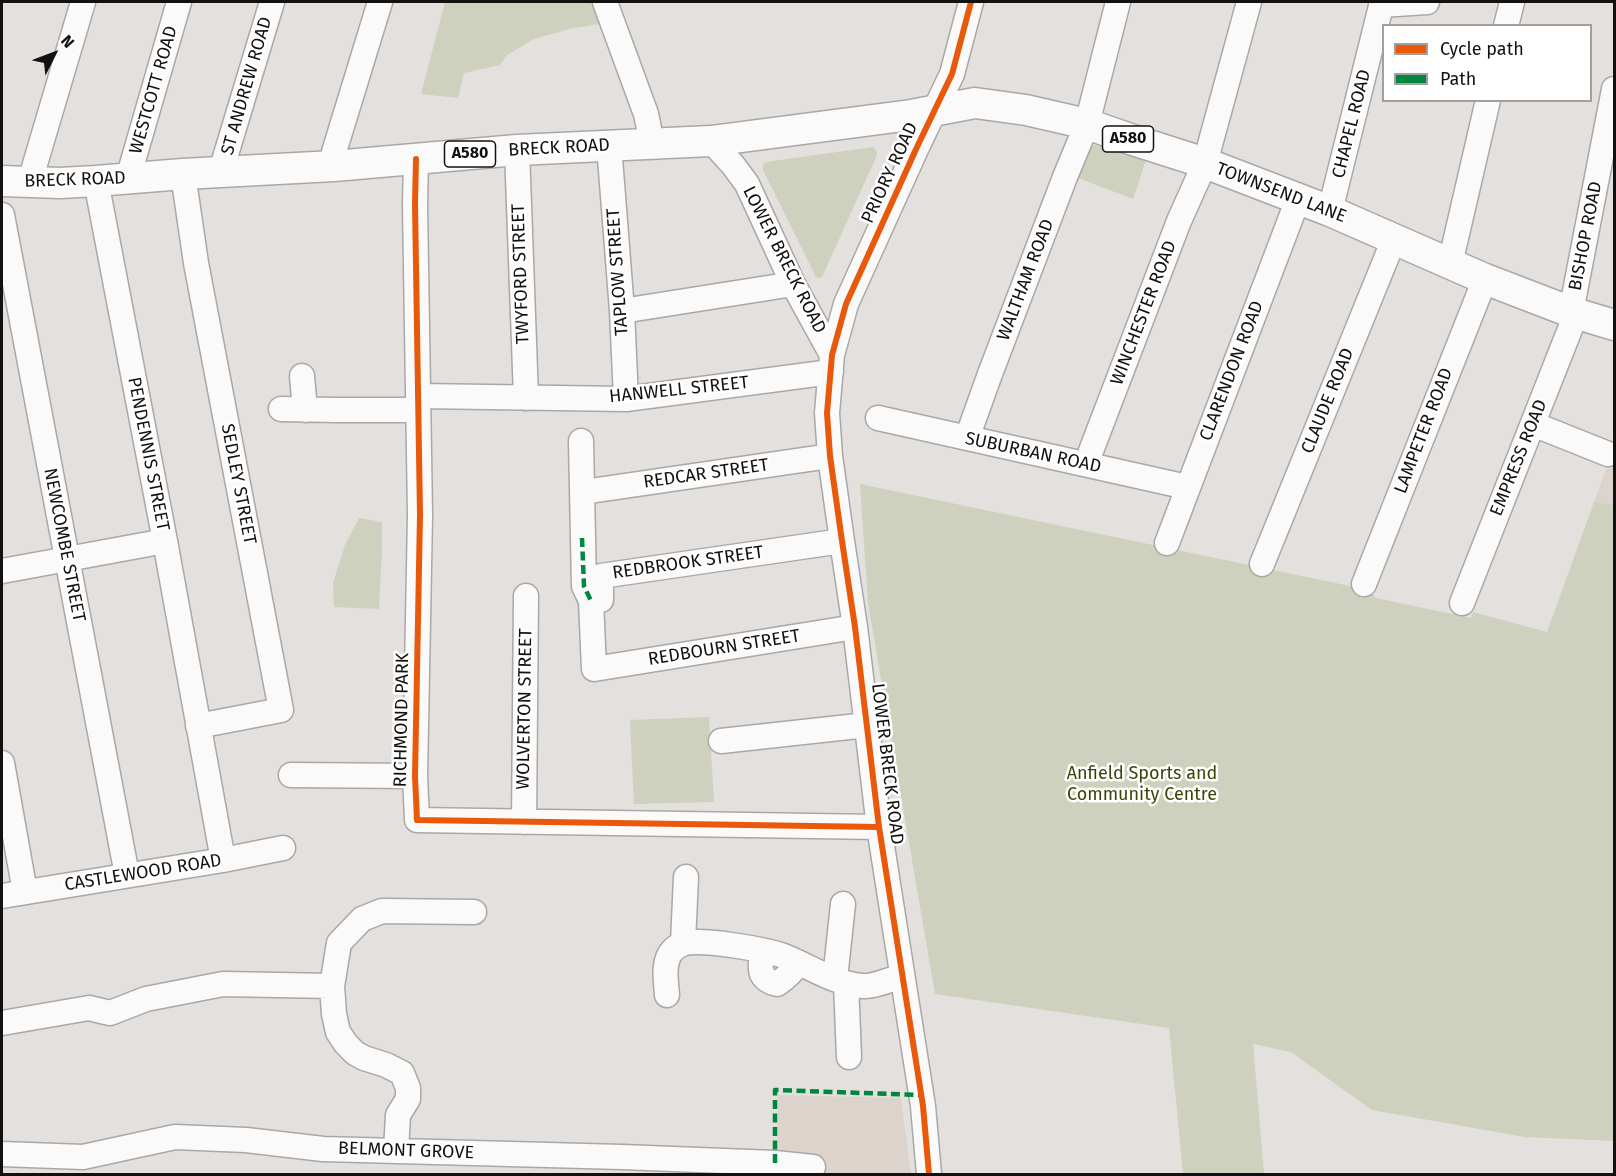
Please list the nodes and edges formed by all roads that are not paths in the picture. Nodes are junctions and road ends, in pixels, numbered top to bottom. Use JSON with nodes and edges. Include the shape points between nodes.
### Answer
{"nodes":[{"id":1,"x":83,"y":2,"type":"edge"},
{"id":2,"x":178,"y":2,"type":"edge"},
{"id":3,"x":272,"y":2,"type":"edge"},
{"id":4,"x":380,"y":2,"type":"edge"},
{"id":5,"x":605,"y":2,"type":"edge"},
{"id":6,"x":1118,"y":2,"type":"edge"},
{"id":7,"x":1249,"y":2,"type":"edge"},
{"id":8,"x":1427,"y":2,"type":"edge"},
{"id":9,"x":1512,"y":2,"type":"edge"},
{"id":10,"x":964,"y":3,"type":"edge"},
{"id":11,"x":1381,"y":3,"type":"edge"},
{"id":12,"x":1506,"y":24,"type":"edge"},
{"id":13,"x":1614,"y":89,"type":"edge"},
{"id":14,"x":1488,"y":102,"type":"edge"},
{"id":15,"x":936,"y":110,"type":"junction"},
{"id":16,"x":1087,"y":124,"type":"junction"},
{"id":17,"x":711,"y":141,"type":"junction"},
{"id":18,"x":652,"y":143,"type":"junction"},
{"id":19,"x":609,"y":146,"type":"junction"},
{"id":20,"x":517,"y":150,"type":"junction"},
{"id":21,"x":416,"y":159,"type":"junction"},
{"id":22,"x":1205,"y":163,"type":"junction"},
{"id":23,"x":334,"y":166,"type":"junction"},
{"id":24,"x":225,"y":172,"type":"junction"},
{"id":25,"x":183,"y":174,"type":"junction"},
{"id":26,"x":132,"y":178,"type":"junction"},
{"id":27,"x":2,"y":181,"type":"edge"},
{"id":28,"x":96,"y":181,"type":"junction"},
{"id":29,"x":31,"y":183,"type":"junction"},
{"id":30,"x":1298,"y":200,"type":"junction"},
{"id":31,"x":1330,"y":211,"type":"junction"},
{"id":32,"x":2,"y":215,"type":"edge"},
{"id":33,"x":1394,"y":239,"type":"junction"},
{"id":34,"x":1450,"y":264,"type":"junction"},
{"id":35,"x":1485,"y":279,"type":"junction"},
{"id":36,"x":793,"y":284,"type":"junction"},
{"id":37,"x":622,"y":311,"type":"junction"},
{"id":38,"x":1573,"y":313,"type":"junction"},
{"id":39,"x":1614,"y":325,"type":"edge"},
{"id":40,"x":831,"y":364,"type":"junction"},
{"id":41,"x":302,"y":376,"type":"dead end"},
{"id":42,"x":526,"y":398,"type":"junction"},
{"id":43,"x":626,"y":399,"type":"junction"},
{"id":44,"x":418,"y":403,"type":"junction"},
{"id":45,"x":280,"y":409,"type":"dead end"},
{"id":46,"x":305,"y":410,"type":"junction"},
{"id":47,"x":878,"y":418,"type":"dead end"},
{"id":48,"x":1533,"y":424,"type":"junction"},
{"id":49,"x":967,"y":438,"type":"junction"},
{"id":50,"x":581,"y":441,"type":"dead end"},
{"id":51,"x":1608,"y":454,"type":"dead end"},
{"id":52,"x":830,"y":456,"type":"junction"},
{"id":53,"x":1086,"y":464,"type":"junction"},
{"id":54,"x":1187,"y":487,"type":"junction"},
{"id":55,"x":583,"y":492,"type":"junction"},
{"id":56,"x":165,"y":541,"type":"junction"},
{"id":57,"x":842,"y":541,"type":"junction"},
{"id":58,"x":1167,"y":543,"type":"dead end"},
{"id":59,"x":67,"y":560,"type":"junction"},
{"id":60,"x":1262,"y":564,"type":"dead end"},
{"id":61,"x":2,"y":571,"type":"edge"},
{"id":62,"x":1364,"y":584,"type":"dead end"},
{"id":63,"x":526,"y":596,"type":"dead end"},
{"id":64,"x":591,"y":601,"type":"junction"},
{"id":65,"x":1462,"y":603,"type":"dead end"},
{"id":66,"x":855,"y":627,"type":"junction"},
{"id":67,"x":594,"y":669,"type":"joint"},
{"id":68,"x":867,"y":724,"type":"junction"},
{"id":69,"x":198,"y":726,"type":"junction"},
{"id":70,"x":721,"y":741,"type":"dead end"},
{"id":71,"x":2,"y":763,"type":"edge"},
{"id":72,"x":291,"y":775,"type":"dead end"},
{"id":73,"x":415,"y":776,"type":"junction"},
{"id":74,"x":524,"y":822,"type":"junction"},
{"id":75,"x":879,"y":827,"type":"junction"},
{"id":76,"x":283,"y":848,"type":"dead end"},
{"id":77,"x":223,"y":860,"type":"junction"},
{"id":78,"x":127,"y":875,"type":"junction"},
{"id":79,"x":686,"y":877,"type":"dead end"},
{"id":80,"x":25,"y":892,"type":"junction"},
{"id":81,"x":2,"y":896,"type":"edge"},
{"id":82,"x":843,"y":904,"type":"dead end"},
{"id":83,"x":474,"y":912,"type":"dead end"},
{"id":84,"x":683,"y":943,"type":"junction"},
{"id":85,"x":903,"y":976,"type":"junction"},
{"id":86,"x":840,"y":981,"type":"junction"},
{"id":87,"x":332,"y":986,"type":"junction"},
{"id":88,"x":667,"y":994,"type":"dead end"},
{"id":89,"x":2,"y":1023,"type":"edge"},
{"id":90,"x":849,"y":1057,"type":"dead end"},
{"id":91,"x":396,"y":1151,"type":"junction"},
{"id":92,"x":2,"y":1154,"type":"edge"},
{"id":93,"x":813,"y":1167,"type":"dead end"},
{"id":94,"x":929,"y":1174,"type":"edge"}],
"edges":[{"from":1,"to":29,"type":"street"},
{"from":2,"to":26,"type":"street","name":"WESTCOTT ROAD","via":[[131,168]]},
{"from":3,"to":24,"type":"street","name":"ST ANDREW ROAD","via":[[224,161]]},
{"from":4,"to":23,"type":"street","via":[[334,152]]},
{"from":5,"to":18,"type":"street","via":[[646,114]]},
{"from":6,"to":16,"type":"street","name":"WALTHAM ROAD"},
{"from":7,"to":22,"type":"street","name":"WINCHESTER ROAD"},
{"from":8,"to":11,"type":"street"},
{"from":9,"to":12,"type":"street"},
{"from":10,"to":15,"type":"street","name":"PRIORY ROAD","via":[[952,74]]},
{"from":11,"to":31,"type":"street","name":"CHAPEL ROAD"},
{"from":13,"to":38,"type":"street","name":"BISHOP ROAD"},
{"from":14,"to":34,"type":"street"},
{"from":15,"to":16,"type":"main road","name":"TOWNSEND LANE","number":"A580","via":[[975,103]]},
{"from":15,"to":17,"type":"main road","name":"BRECK ROAD","number":"A580"},
{"from":15,"to":40,"type":"street","name":"PRIORY ROAD","via":[[853,287]]},
{"from":16,"to":22,"type":"main road","name":"TOWNSEND LANE","number":"A580"},
{"from":16,"to":49,"type":"street","name":"WALTHAM ROAD"},
{"from":17,"to":18,"type":"main road","name":"BRECK ROAD","number":"A580"},
{"from":17,"to":36,"type":"street","name":"LOWER BRECK ROAD","via":[[747,184]]},
{"from":18,"to":19,"type":"main road","name":"BRECK ROAD","number":"A580"},
{"from":19,"to":20,"type":"main road","name":"BRECK ROAD","number":"A580"},
{"from":19,"to":37,"type":"street","name":"TAPLOW STREET"},
{"from":20,"to":21,"type":"main road","name":"BRECK ROAD","number":"A580"},
{"from":20,"to":42,"type":"street","name":"TWYFORD STREET"},
{"from":21,"to":23,"type":"main road","name":"BRECK ROAD","number":"A580"},
{"from":21,"to":44,"type":"street","name":"RICHMOND PARK"},
{"from":22,"to":30,"type":"main road","name":"TOWNSEND LANE","number":"A580"},
{"from":22,"to":53,"type":"street","name":"WINCHESTER ROAD"},
{"from":23,"to":24,"type":"main road","name":"BRECK ROAD","number":"A580"},
{"from":24,"to":25,"type":"main road","name":"BRECK ROAD","number":"A580"},
{"from":25,"to":26,"type":"main road","name":"BRECK ROAD","number":"A580"},
{"from":25,"to":69,"type":"street","name":"SEDLEY STREET","via":[[196,263],[281,710]]},
{"from":26,"to":28,"type":"main road","name":"BRECK ROAD","number":"A580"},
{"from":27,"to":29,"type":"main road","name":"BRECK ROAD","number":"A580"},
{"from":28,"to":29,"type":"main road","name":"BRECK ROAD","number":"A580"},
{"from":28,"to":56,"type":"street","name":"PENDENNIS STREET"},
{"from":30,"to":31,"type":"main road","name":"TOWNSEND LANE","number":"A580"},
{"from":30,"to":54,"type":"street","name":"CLARENDON ROAD"},
{"from":31,"to":33,"type":"main road","name":"TOWNSEND LANE","number":"A580"},
{"from":32,"to":59,"type":"street","name":"NEWCOMBE STREET"},
{"from":33,"to":34,"type":"main road","name":"TOWNSEND LANE","number":"A580"},
{"from":33,"to":60,"type":"street","name":"CLAUDE ROAD"},
{"from":34,"to":35,"type":"main road","name":"TOWNSEND LANE","number":"A580"},
{"from":35,"to":38,"type":"main road","name":"TOWNSEND LANE","number":"A580"},
{"from":35,"to":62,"type":"street","name":"LAMPETER ROAD"},
{"from":36,"to":37,"type":"street"},
{"from":36,"to":40,"type":"street","name":"LOWER BRECK ROAD"},
{"from":37,"to":43,"type":"street","name":"TAPLOW STREET"},
{"from":38,"to":39,"type":"main road","name":"TOWNSEND LANE","number":"A580"},
{"from":38,"to":48,"type":"street","name":"EMPRESS ROAD"},
{"from":40,"to":43,"type":"street","name":"HANWELL STREET"},
{"from":40,"to":52,"type":"street","name":"LOWER BRECK ROAD","via":[[827,413]]},
{"from":41,"to":46,"type":"street"},
{"from":42,"to":43,"type":"street","name":"HANWELL STREET"},
{"from":42,"to":44,"type":"street","name":"HANWELL STREET"},
{"from":44,"to":46,"type":"street","name":"HANWELL STREET"},
{"from":44,"to":73,"type":"street","name":"RICHMOND PARK"},
{"from":45,"to":46,"type":"street","name":"HANWELL STREET"},
{"from":47,"to":49,"type":"street","name":"SUBURBAN ROAD"},
{"from":48,"to":51,"type":"street"},
{"from":48,"to":65,"type":"street","name":"EMPRESS ROAD"},
{"from":49,"to":53,"type":"street","name":"SUBURBAN ROAD"},
{"from":50,"to":55,"type":"street"},
{"from":52,"to":55,"type":"street","name":"REDCAR STREET"},
{"from":52,"to":57,"type":"street","name":"LOWER BRECK ROAD"},
{"from":53,"to":54,"type":"street","name":"SUBURBAN ROAD"},
{"from":54,"to":58,"type":"street","name":"CLARENDON ROAD"},
{"from":55,"to":64,"type":"street","via":[[584,586]]},
{"from":56,"to":59,"type":"street"},
{"from":56,"to":69,"type":"street","name":"PENDENNIS STREET"},
{"from":57,"to":64,"type":"street","name":"REDBROOK STREET","via":[[601,576],[601,600]]},
{"from":57,"to":66,"type":"street","name":"LOWER BRECK ROAD"},
{"from":59,"to":61,"type":"street"},
{"from":59,"to":78,"type":"street","name":"NEWCOMBE STREET"},
{"from":63,"to":74,"type":"street","name":"WOLVERTON STREET"},
{"from":64,"to":67,"type":"street","name":"REDBROOK STREET"},
{"from":66,"to":67,"type":"street","name":"REDBOURN STREET"},
{"from":66,"to":68,"type":"street","name":"LOWER BRECK ROAD"},
{"from":68,"to":70,"type":"street"},
{"from":68,"to":75,"type":"street","name":"LOWER BRECK ROAD"},
{"from":69,"to":77,"type":"street","name":"PENDENNIS STREET"},
{"from":71,"to":80,"type":"street"},
{"from":72,"to":73,"type":"street"},
{"from":73,"to":74,"type":"street","name":"RICHMOND PARK","via":[[417,820]]},
{"from":74,"to":75,"type":"street","name":"RICHMOND PARK"},
{"from":75,"to":85,"type":"street","name":"LOWER BRECK ROAD"},
{"from":76,"to":77,"type":"street","name":"CASTLEWOOD ROAD"},
{"from":77,"to":78,"type":"street","name":"CASTLEWOOD ROAD"},
{"from":78,"to":80,"type":"street","name":"CASTLEWOOD ROAD"},
{"from":79,"to":84,"type":"street"},
{"from":80,"to":81,"type":"street","name":"CASTLEWOOD ROAD"},
{"from":82,"to":86,"type":"street"},
{"from":83,"to":87,"type":"street","via":[[382,911],[362,919],[339,943]]},
{"from":84,"to":86,"type":"street","via":[[763,951]]},
{"from":84,"to":88,"type":"street","via":[[668,959]]},
{"from":85,"to":86,"type":"street","via":[[865,987]]},
{"from":85,"to":94,"type":"street","name":"LOWER BRECK ROAD"},
{"from":86,"to":90,"type":"street"},
{"from":87,"to":89,"type":"street","via":[[223,984],[146,999],[110,1013],[89,1008]]},
{"from":87,"to":91,"type":"street","via":[[338,1032],[346,1044],[364,1058],[402,1073],[408,1088],[408,1099],[398,1115]]},
{"from":91,"to":92,"type":"street","name":"BELMONT GROVE","via":[[175,1137],[83,1157]]},
{"from":91,"to":93,"type":"street","name":"BELMONT GROVE"}]}
